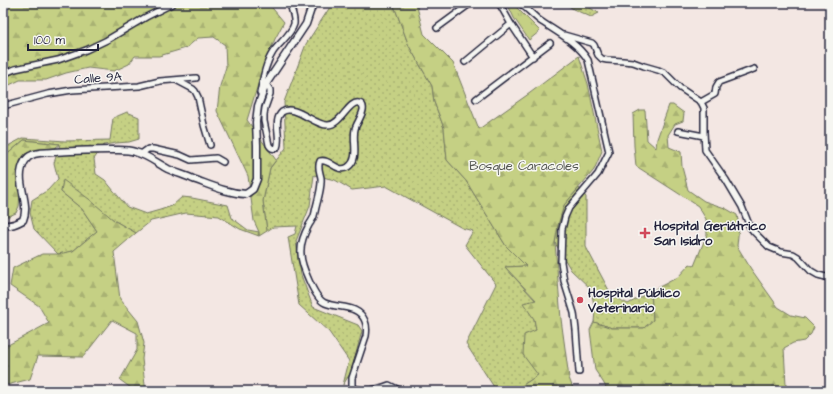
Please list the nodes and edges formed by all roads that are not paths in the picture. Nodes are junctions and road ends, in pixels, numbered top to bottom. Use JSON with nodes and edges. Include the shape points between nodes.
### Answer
{"nodes":[{"id":1,"x":174,"y":3,"type":"edge"},
{"id":2,"x":283,"y":3,"type":"edge"},
{"id":3,"x":313,"y":3,"type":"edge"},
{"id":4,"x":472,"y":3,"type":"edge"},
{"id":5,"x":499,"y":3,"type":"edge"},
{"id":6,"x":520,"y":3,"type":"edge"},
{"id":7,"x":290,"y":4,"type":"edge"},
{"id":8,"x":511,"y":24,"type":"junction"},
{"id":9,"x":436,"y":28,"type":"dead end"},
{"id":10,"x":561,"y":34,"type":"junction"},
{"id":11,"x":550,"y":43,"type":"dead end"},
{"id":12,"x":533,"y":57,"type":"junction"},
{"id":13,"x":465,"y":62,"type":"dead end"},
{"id":14,"x":754,"y":68,"type":"dead end"},
{"id":15,"x":3,"y":74,"type":"edge"},
{"id":16,"x":196,"y":78,"type":"dead end"},
{"id":17,"x":175,"y":80,"type":"junction"},
{"id":18,"x":266,"y":84,"type":"junction"},
{"id":19,"x":476,"y":99,"type":"dead end"},
{"id":20,"x":701,"y":102,"type":"junction"},
{"id":21,"x":3,"y":106,"type":"edge"},
{"id":22,"x":258,"y":106,"type":"junction"},
{"id":23,"x":678,"y":131,"type":"dead end"},
{"id":24,"x":704,"y":136,"type":"junction"},
{"id":25,"x":210,"y":145,"type":"dead end"},
{"id":26,"x":141,"y":154,"type":"junction"},
{"id":27,"x":224,"y":162,"type":"dead end"},
{"id":28,"x":3,"y":225,"type":"edge"},
{"id":29,"x":830,"y":278,"type":"edge"},
{"id":30,"x":578,"y":372,"type":"dead end"},
{"id":31,"x":401,"y":391,"type":"edge"}],
"edges":[{"from":1,"to":15,"type":"street","via":[[86,50]]},
{"from":2,"to":7,"type":"street"},
{"from":3,"to":18,"type":"main road","via":[[306,24]]},
{"from":4,"to":9,"type":"street"},
{"from":5,"to":8,"type":"street"},
{"from":6,"to":10,"type":"street"},
{"from":7,"to":22,"type":"street","via":[[294,25],[266,65]]},
{"from":8,"to":12,"type":"street"},
{"from":8,"to":13,"type":"street"},
{"from":10,"to":20,"type":"street","via":[[592,43],[602,59],[633,62],[665,73],[680,88]]},
{"from":10,"to":30,"type":"street","via":[[584,52],[588,60],[609,152],[598,174],[569,208],[562,229],[561,262],[574,314]]},
{"from":11,"to":12,"type":"street"},
{"from":12,"to":19,"type":"street"},
{"from":14,"to":20,"type":"street","via":[[719,82],[715,94]]},
{"from":16,"to":17,"type":"street","name":"Calle 9A"},
{"from":17,"to":21,"type":"street","name":"Calle 9A","via":[[139,86],[72,90]]},
{"from":17,"to":25,"type":"street","via":[[195,91]]},
{"from":18,"to":22,"type":"main road"},
{"from":18,"to":31,"type":"street","via":[[270,94],[264,121],[269,145],[272,148],[277,148],[278,145],[278,122],[283,111],[295,111],[318,123],[328,125],[339,120],[352,104],[358,103],[363,106],[354,132],[355,148],[349,166],[344,169],[338,168],[322,160],[318,164],[320,186],[314,219],[304,235],[301,256],[305,272],[321,301],[353,309],[359,312],[366,323],[366,336],[352,378],[352,386],[361,391],[389,385]]},
{"from":20,"to":24,"type":"street","via":[[704,108]]},
{"from":22,"to":26,"type":"main road","via":[[257,179],[253,189],[246,194],[235,194],[178,174]]},
{"from":23,"to":24,"type":"street"},
{"from":24,"to":29,"type":"street","via":[[705,150],[742,206],[754,232],[770,247],[794,254],[811,271]]},
{"from":26,"to":27,"type":"street","via":[[153,149],[191,160],[216,158]]},
{"from":26,"to":28,"type":"main road","via":[[125,150],[83,150],[31,155],[26,159],[21,177],[25,215],[23,220],[16,224]]}]}
